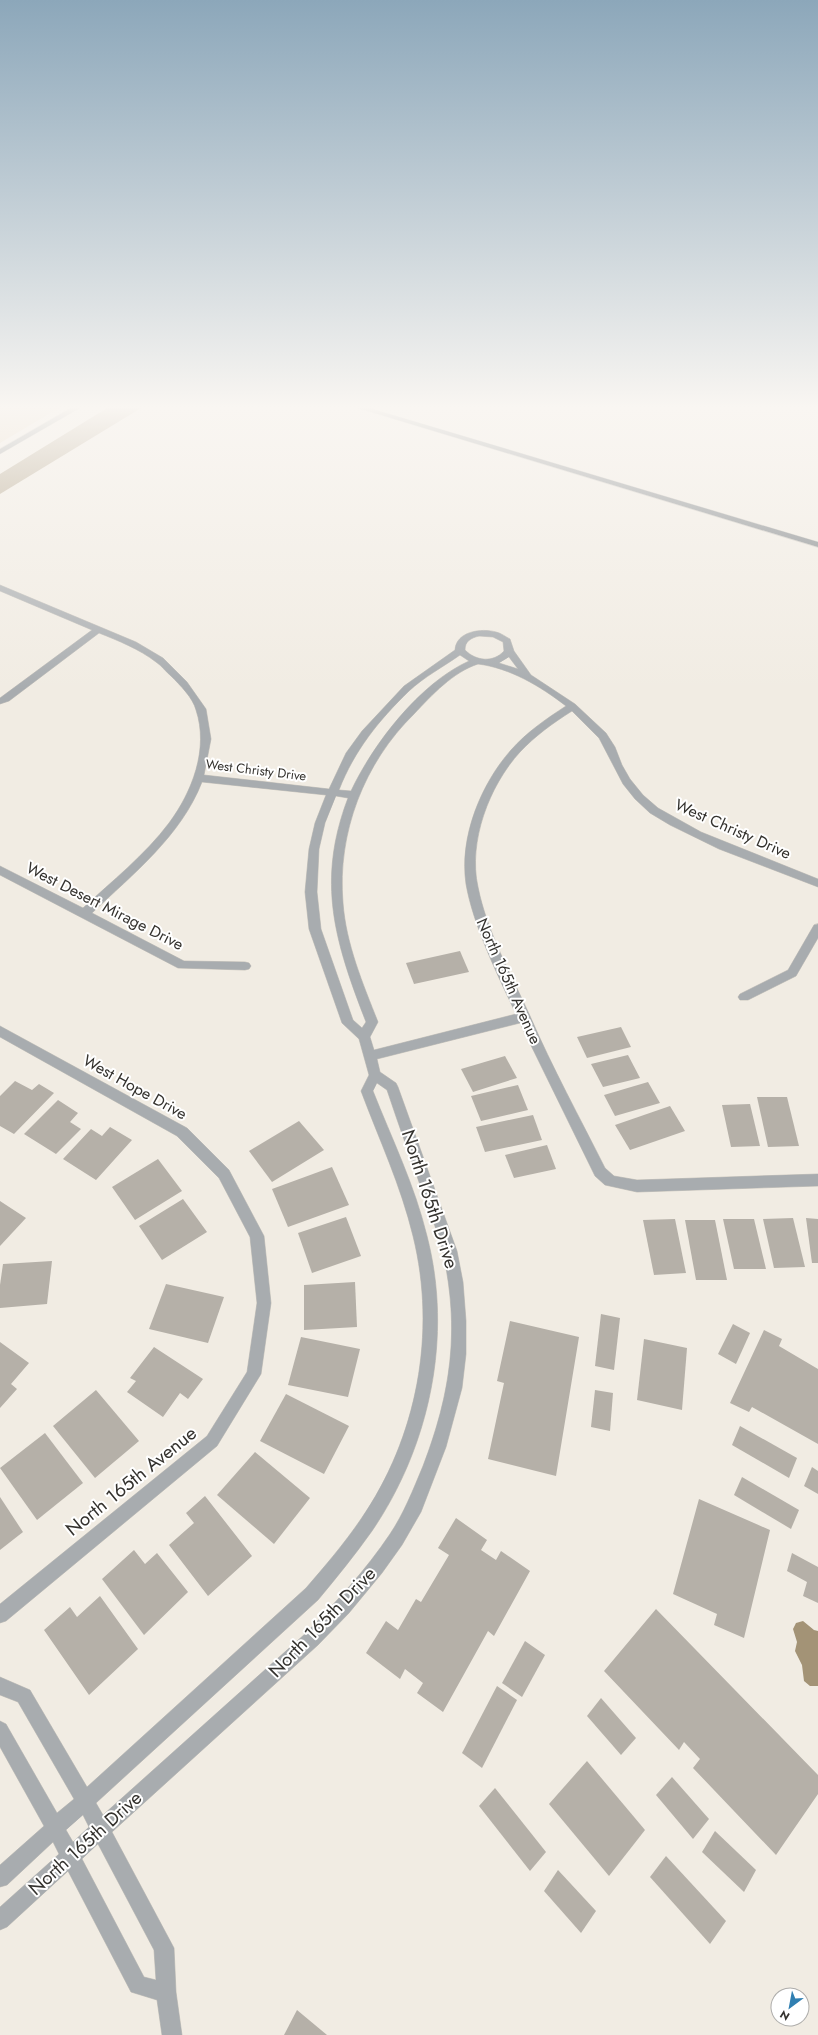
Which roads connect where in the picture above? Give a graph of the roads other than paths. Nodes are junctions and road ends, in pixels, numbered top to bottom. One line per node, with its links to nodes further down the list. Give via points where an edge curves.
1 (666, 500): 2 (main road)
2 (818, 546)
3 (0, 588): 4 (street, West Christy Drive)
4 (99, 629): 10 (street); 12 (street, West Christy Drive, via 133,644 160,660 184,684 201,709 206,740)
5 (460, 651): 6 (street, via 461,641 466,637 487,633 507,641); 7 (street); 13 (street, via 408,688 388,707 351,753)
6 (509, 651): 8 (street, via 501,659); 9 (street)
7 (477, 661): 8 (street); 14 (street, via 461,667 450,675 409,712 375,754)
8 (489, 662): 9 (street)
9 (527, 676): 11 (street, West Christy Drive)
10 (0, 701)
11 (572, 706): 16 (street, West Christy Drive, via 592,722 609,745 617,765 639,797 654,810 714,842); 21 (street, North 165th Avenue, via 545,723 503,764 489,790 476,829 471,857 477,908)
12 (198, 778): 13 (street, West Christy Drive); 17 (street, via 189,802 172,827)
13 (332, 793): 14 (street, West Christy Drive); 23 (street, via 320,823 314,849 311,892 315,929 348,1023)
14 (354, 795): 23 (street, via 340,835 337,902 342,937 372,1022)
15 (0, 870): 17 (street, West Desert Mirage Drive)
16 (818, 883)
17 (84, 914): 19 (street, West Desert Mirage Drive, via 182,965)
18 (818, 928): 20 (street, via 792,973)
19 (245, 966)
20 (744, 997)
21 (524, 1017): 24 (street); 26 (street, North 165th Avenue, via 600,1172 610,1181 637,1186)
22 (0, 1031): 27 (street, West Hope Drive, via 182,1132 224,1174)
23 (364, 1038): 24 (street)
24 (369, 1056): 25 (street)
25 (375, 1075): 31 (street, North 165th Drive, via 368,1091 419,1231 431,1304 428,1376 413,1432 379,1504 360,1536 337,1566 312,1594); 33 (street, North 165th Drive, via 392,1086 450,1251 456,1282 459,1328 455,1388 435,1456 415,1506 396,1539 343,1607 312,1639)
26 (818, 1180)
27 (257, 1236): 28 (street, North 165th Avenue, via 264,1303 254,1374 212,1441)
28 (0, 1615)
29 (0, 1686): 31 (street, via 24,1696)
30 (0, 1730): 32 (street)
31 (85, 1800): 32 (street, North 165th Drive); 33 (street)
32 (55, 1827): 34 (street); 35 (street, North 165th Drive)
33 (100, 1830): 34 (street, North 165th Drive); 37 (street, via 164,1948)
34 (70, 1856): 36 (street, North 165th Drive); 37 (street, via 138,1985)
35 (0, 1878)
36 (0, 1920)
37 (166, 1992): 38 (street)
38 (172, 2035)

